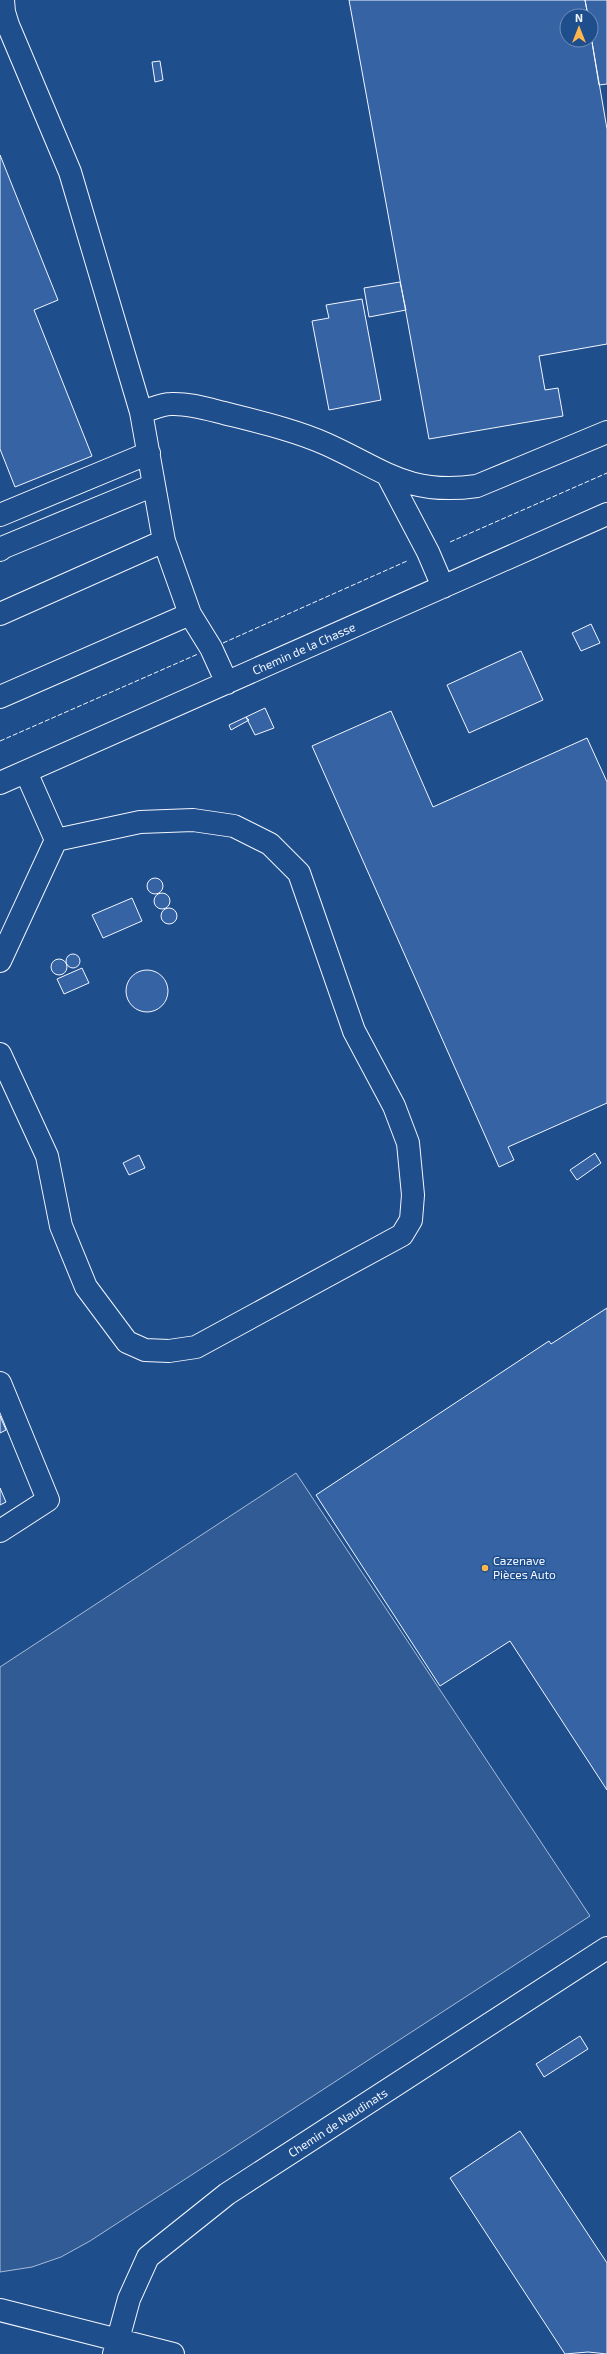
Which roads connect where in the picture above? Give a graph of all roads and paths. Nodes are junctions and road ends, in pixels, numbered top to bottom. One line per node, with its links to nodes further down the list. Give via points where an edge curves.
1 (3, 6): 2 (street, via 70,172)
2 (142, 412): 4 (street); 5 (street, via 170,404 207,409 253,420 326,444)
3 (607, 432): 5 (street, via 477,486 457,489 415,486)
4 (149, 453): 6 (street); 7 (street)
5 (388, 476): 11 (street, via 428,552)
6 (154, 485): 9 (street); 10 (street)
7 (1, 510)
8 (607, 514): 11 (street, Chemin de la Chasse)
9 (164, 541): 12 (street); 13 (street)
10 (0, 550)
11 (443, 587): 14 (street, Chemin de la Chasse)
12 (0, 614)
13 (190, 614): 14 (street, via 211,648); 15 (street)
14 (227, 683): 16 (street, Chemin de la Chasse)
15 (0, 697)
16 (26, 772): 17 (street, Chemin de la Chasse); 18 (street)
17 (0, 783)
18 (56, 840): 19 (street); 20 (street, via 140,822 193,820 234,826 270,844 299,873 354,1031 394,1106 408,1143 412,1171 412,1220 402,1235 196,1347 169,1351 145,1350 127,1342 86,1287 61,1226 47,1156)
19 (0, 961)
20 (0, 1054)
21 (0, 1383): 22 (street, via 48,1500)
22 (0, 1531)
23 (607, 1948): 25 (street, Chemin de Naudinats, via 227,2194 148,2257 129,2299)
24 (0, 2310): 25 (street)
25 (116, 2347): 26 (street)
26 (173, 2354)

